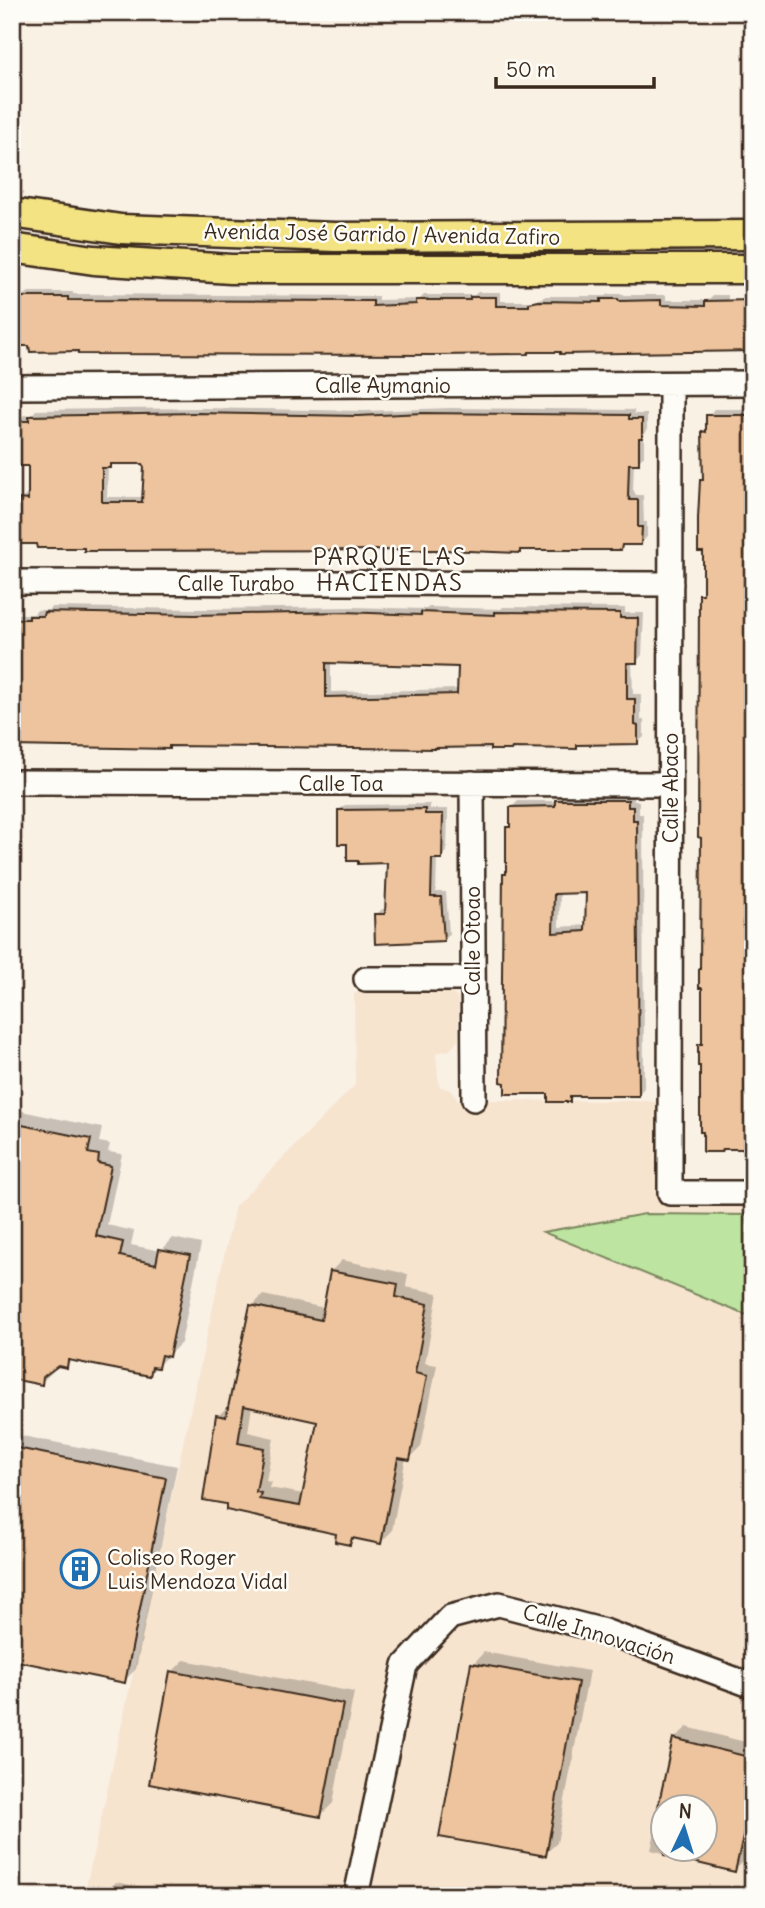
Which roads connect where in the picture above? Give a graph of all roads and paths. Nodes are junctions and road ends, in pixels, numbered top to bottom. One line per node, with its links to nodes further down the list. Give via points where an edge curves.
1 (12, 213): 2 (main road, Avenida José Garrido / Avenida Zafiro, via 121,229 335,237)
2 (753, 235)
3 (12, 248): 4 (main road, Avenida José Garrido / Avenida Zafiro, via 94,260 231,269)
4 (753, 269)
5 (753, 383): 6 (street, Calle Aymanio)
6 (671, 384): 7 (street, Calle Aymanio); 9 (street, Calle Abaco)
7 (12, 387)
8 (12, 582): 9 (street, Calle Turabo)
9 (671, 584): 12 (street, Calle Abaco)
10 (12, 782): 11 (street, Calle Toa)
11 (472, 783): 12 (street, Calle Toa); 14 (street, Calle Otoao)
12 (670, 784): 16 (street, Calle Abaco, via 670,1193)
13 (366, 979): 14 (street)
14 (472, 979): 15 (street, Calle Otoao)
15 (474, 1099)
16 (753, 1193)
17 (753, 1686): 18 (street, Calle Innovación, via 604,1631 499,1604 450,1617 405,1665)
18 (356, 1896)

